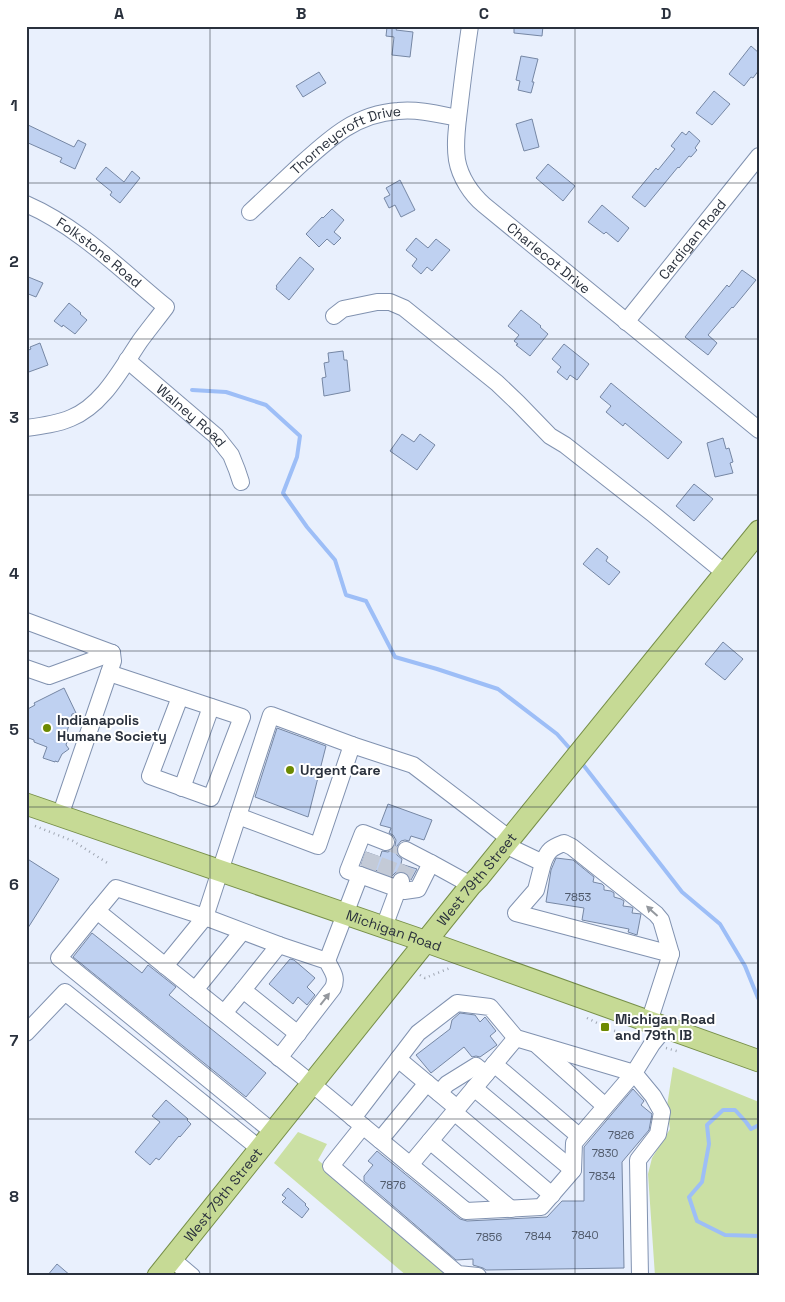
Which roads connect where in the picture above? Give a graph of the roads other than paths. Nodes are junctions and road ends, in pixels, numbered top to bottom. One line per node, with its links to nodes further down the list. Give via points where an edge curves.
1 (470, 26): 2 (street, Charlecot Drive)
2 (458, 118): 5 (street, Thorneycroft Drive, via 399,110 356,122 330,138); 7 (street, Charlecot Drive, via 457,160 474,195)
3 (759, 156): 7 (street, Cardigan Road)
4 (26, 204): 8 (street, Folkstone Road, via 75,232 166,308)
5 (250, 212)
6 (334, 316): 13 (street, via 343,309 376,302 390,302 404,308 497,383 550,436)
7 (626, 322): 10 (street, Charlecot Drive)
8 (127, 360): 9 (street, via 102,395 83,412 62,422); 11 (street, Walney Road, via 216,436 231,455)
9 (26, 428)
10 (759, 430)
11 (241, 482)
12 (759, 531): 13 (main road, West 79th Street)
13 (725, 573): 25 (main road, West 79th Street)
14 (26, 621): 15 (street)
15 (112, 653): 16 (street, via 50,676); 17 (street)
16 (26, 668)
17 (109, 673): 18 (street); 23 (street)
18 (180, 697): 19 (street); 21 (street, via 150,776)
19 (211, 707): 21 (street); 21 (street, via 242,717 212,798)
20 (352, 745): 24 (street, via 318,846); 24 (street, via 271,715); 25 (street, via 413,765)
21 (182, 788)
22 (26, 804): 23 (main road, Michigan Road)
23 (60, 816): 29 (main road, Michigan Road)
24 (238, 816): 29 (street)
25 (508, 842): 27 (street); 30 (main road, West 79th Street)
26 (431, 863): 28 (street); 28 (street, via 418,889 404,891); 30 (street)
27 (543, 863): 38 (street, one-way to 27, via 661,920 656,914 572,847 556,846 548,852); 38 (street, via 536,890 516,913)
28 (405, 868): 32 (street, via 383,879 372,859); 34 (street)
29 (221, 871): 32 (main road, Michigan Road); 33 (street)
30 (472, 885): 36 (main road, West 79th Street)
31 (97, 911): 33 (street, via 116,888); 40 (street); 60 (street, via 59,958)
32 (346, 914): 34 (main road, Michigan Road); 39 (street)
33 (204, 917): 35 (street); 40 (street)
34 (384, 927): 36 (main road, Michigan Road)
35 (242, 932): 37 (street); 41 (street)
36 (426, 942): 44 (main road, Michigan Road); 54 (main road, West 79th Street)
37 (279, 945): 39 (street); 42 (street)
38 (671, 954): 44 (street)
39 (327, 961): 46 (street, one-way to 39, via 336,982)
40 (165, 966): 41 (street)
41 (195, 990): 43 (street)
42 (243, 990): 43 (street); 46 (street)
43 (224, 1013): 49 (street)
44 (657, 1025): 51 (main road, Michigan Road); 53 (street, via 652,1044)
45 (26, 1033): 64 (street, via 64,992)
46 (298, 1034): 49 (street)
47 (516, 1038): 48 (street); 50 (street, via 490,1008 457,1003 418,1033); 52 (street)
48 (534, 1043): 53 (street); 57 (street)
49 (279, 1058): 54 (street)
50 (398, 1059): 55 (street); 59 (street)
51 (759, 1061)
52 (490, 1069): 55 (street, via 476,1066 447,1084); 56 (street); 61 (street)
53 (634, 1073): 57 (street); 73 (street, via 662,1112 658,1134 638,1160)
54 (312, 1084): 59 (street); 60 (main road, West 79th Street)
55 (433, 1088): 58 (street); 62 (street)
56 (474, 1088): 58 (street); 66 (street)
57 (605, 1106): 61 (street)
58 (456, 1110): 63 (street); 67 (street)
59 (358, 1122): 62 (street); 72 (street, via 331,1166 458,1274)
60 (274, 1132): 64 (main road, West 79th Street)
61 (579, 1136): 66 (street, via 574,1143)
62 (380, 1140): 65 (street)
63 (430, 1141): 65 (street); 68 (street)
64 (260, 1149): 69 (main road, West 79th Street)
65 (410, 1164): 68 (street, via 466,1211)
66 (573, 1170): 67 (street)
67 (552, 1195): 68 (street, via 542,1207)
68 (511, 1209)
69 (172, 1259): 70 (main road, West 79th Street); 71 (street)
70 (158, 1276)
71 (192, 1276)
72 (478, 1276)
73 (640, 1276)

